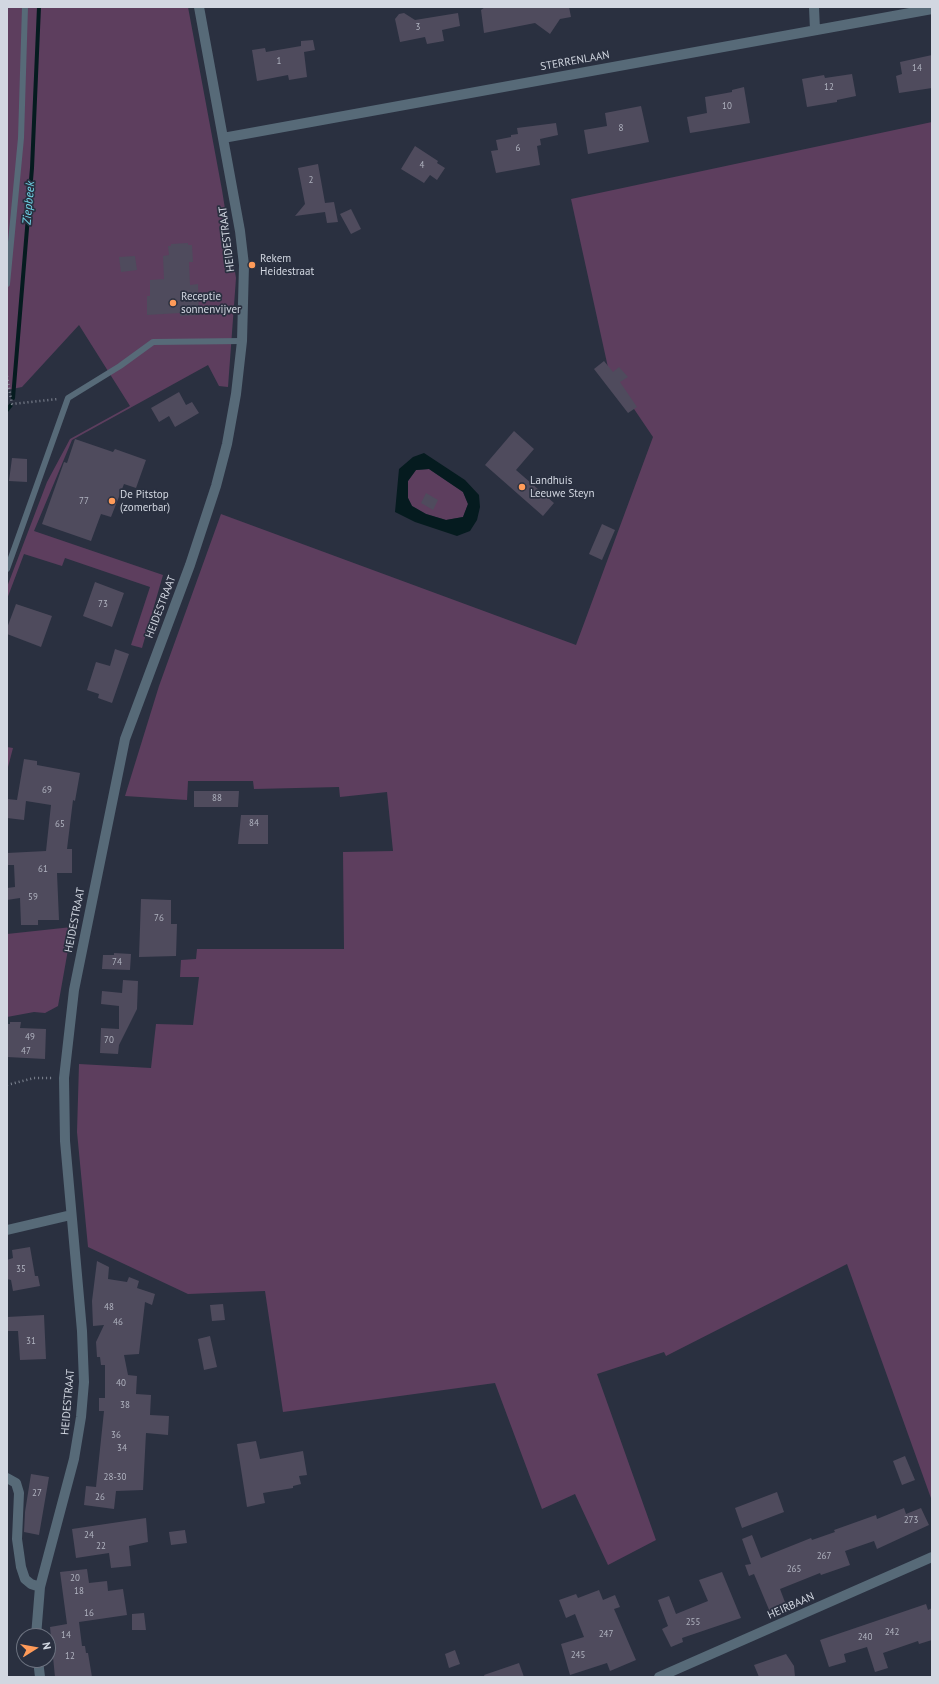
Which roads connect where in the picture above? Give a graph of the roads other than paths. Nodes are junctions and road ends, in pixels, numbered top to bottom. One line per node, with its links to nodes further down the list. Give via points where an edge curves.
1 (25, 7): 7 (lane, via 21,138)
2 (199, 7): 6 (street, HEIDESTRAAT)
3 (814, 7): 5 (street)
4 (932, 9): 5 (street, STERRENLAAN)
5 (814, 30): 6 (street, STERRENLAAN)
6 (223, 138): 8 (street, HEIDESTRAAT, via 244,265)
7 (7, 284)
8 (242, 341): 9 (lane, via 153,342 68,398); 10 (street, HEIDESTRAAT, via 236,394 216,486 190,565 125,739 74,990 64,1078 65,1141)
9 (7, 569)
10 (71, 1215): 11 (street); 14 (street, HEIDESTRAAT, via 82,1331 82,1417 74,1459)
11 (7, 1230)
12 (7, 1478): 14 (street, via 16,1483 20,1493 17,1539 25,1579)
13 (932, 1557): 16 (street, HEIRBAAN)
14 (40, 1587): 15 (street, HEIDESTRAAT)
15 (37, 1628)
16 (659, 1677)

